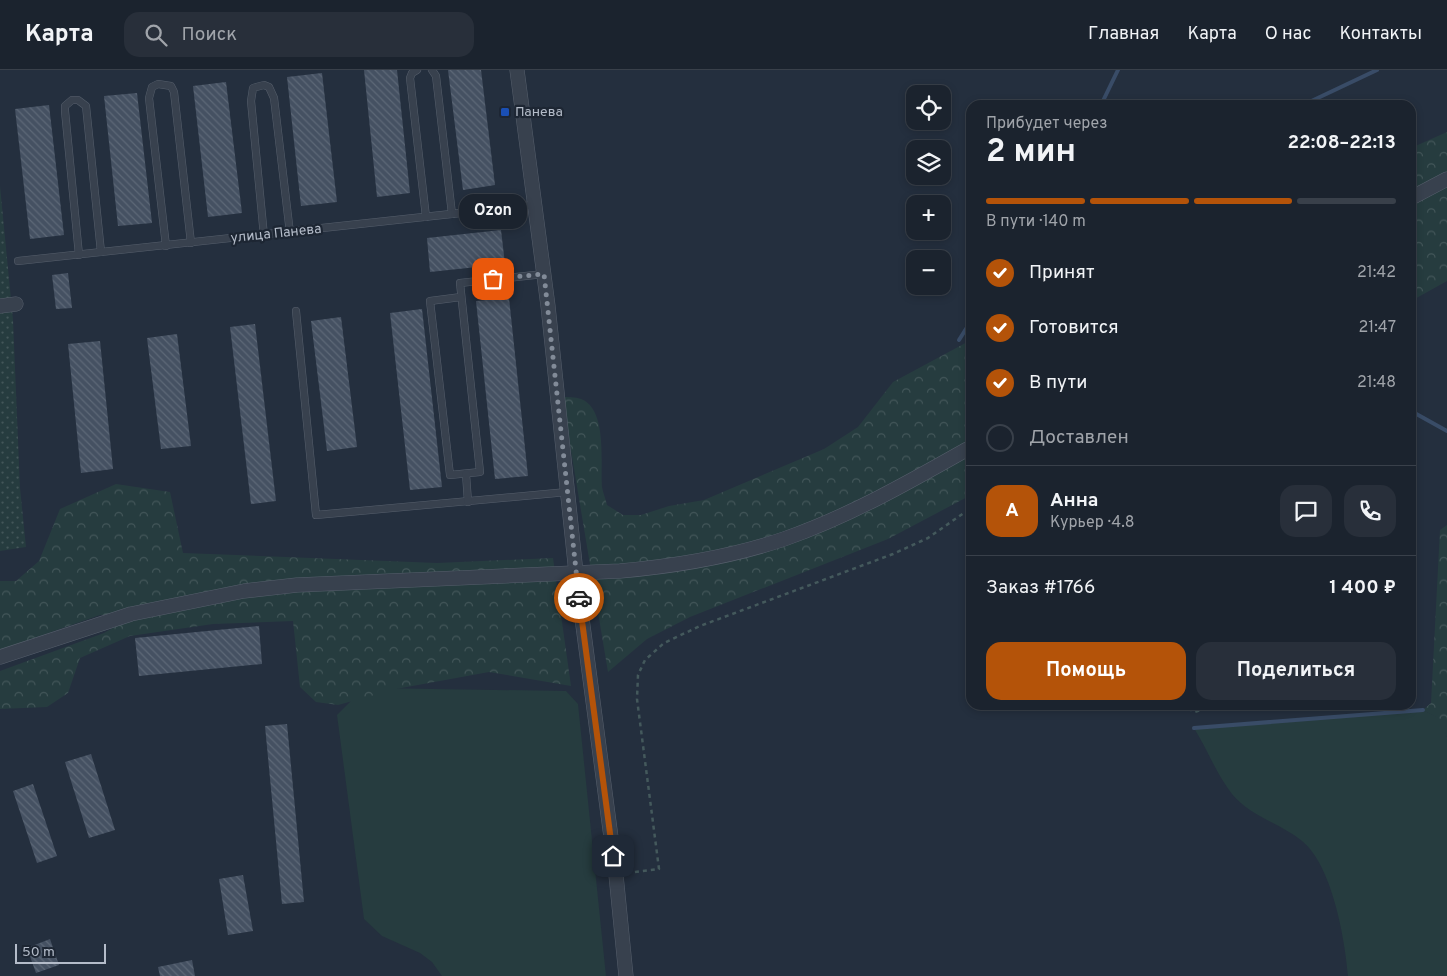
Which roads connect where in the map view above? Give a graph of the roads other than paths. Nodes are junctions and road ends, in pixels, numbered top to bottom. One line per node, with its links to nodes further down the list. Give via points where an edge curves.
1 (417, 70): 8 (lane, via 410,78)
2 (432, 70): 7 (lane, via 436,76)
3 (517, 70): 6 (street)
4 (1447, 178): 5 (street)
5 (1416, 195)
6 (534, 205): 7 (lane, улица Панева); 16 (street)
7 (452, 214): 8 (lane, улица Панева)
8 (426, 217): 9 (lane, улица Панева)
9 (290, 233): 10 (lane, улица Панева); 10 (lane, via 274,98 269,87 257,86 253,88 251,101)
10 (264, 236): 11 (lane, улица Панева)
11 (191, 243): 12 (lane, улица Панева); 12 (lane, via 174,92 171,86 158,84 152,87 149,98)
12 (166, 246): 13 (lane, улица Панева)
13 (101, 252): 14 (lane, улица Панева); 14 (lane, via 86,106 72,100 64,111)
14 (79, 255): 15 (lane, улица Панева)
15 (18, 261)
16 (544, 274): 17 (lane, via 460,283); 23 (street)
17 (461, 297): 22 (lane, via 480,472); 22 (lane, via 430,301 450,476)
18 (16, 304): 19 (street)
19 (0, 306)
20 (296, 311): 24 (lane, via 316,515)
21 (966, 450): 25 (street, via 870,502 784,538 710,559 664,567)
22 (466, 474): 24 (lane)
23 (567, 492): 24 (lane); 25 (street)
24 (468, 502)
25 (576, 573): 26 (street, via 297,585 244,591 131,614); 27 (street, via 616,875)
26 (0, 657)
27 (626, 976)

